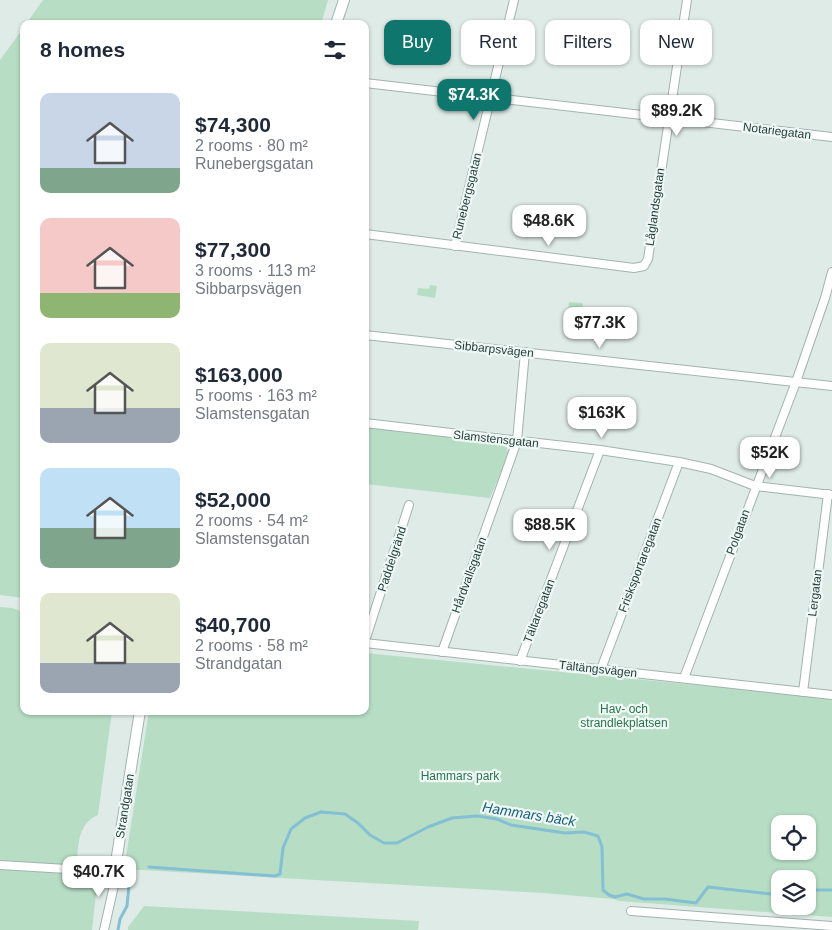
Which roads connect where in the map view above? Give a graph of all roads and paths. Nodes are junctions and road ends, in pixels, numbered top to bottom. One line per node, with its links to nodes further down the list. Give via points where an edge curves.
1 (344, 0): 4 (street)
2 (514, 0): 6 (street, Runebergsgatan)
3 (687, 0): 7 (street, Låglandsgatan)
4 (337, 20)
5 (369, 83): 6 (street, Notariegatan)
6 (492, 98): 7 (street, Notariegatan); 10 (street, Runebergsgatan)
7 (668, 118): 8 (street, Notariegatan); 10 (street, Låglandsgatan, via 648,259 644,266 634,268)
8 (832, 137)
9 (369, 235): 10 (street)
10 (455, 246)
11 (832, 272): 14 (street, Polgatan)
12 (369, 335): 13 (street, Sibbarpsvägen)
13 (525, 352): 14 (street, Sibbarpsvägen); 17 (street, Hårdvallsgatan)
14 (796, 382): 15 (street, Sibbarpsvägen); 20 (street, Polgatan)
15 (832, 386)
16 (369, 424): 17 (street, Slamstensgatan)
17 (517, 441): 18 (street, Slamstensgatan); 25 (street, Hårdvallsgatan)
18 (600, 450): 19 (street, Slamstensgatan); 26 (street, Tältaregatan)
19 (679, 462): 20 (street, Slamstensgatan, via 711,469); 27 (street, Frisksportaregatan)
20 (755, 486): 21 (street, Slamstensgatan); 28 (street, Polgatan)
21 (830, 495): 29 (street, Lergatan)
22 (409, 505): 23 (street, Paddelgränd)
23 (369, 630)
24 (369, 643): 25 (street, Tältängsvägen)
25 (442, 652): 26 (street, Tältängsvägen)
26 (520, 661): 27 (street, Tältängsvägen)
27 (601, 669): 28 (street, Tältängsvägen)
28 (684, 678): 29 (street, Tältängsvägen)
29 (803, 692): 30 (street, Tältängsvägen)
30 (832, 695)
31 (139, 715): 33 (street, Strandgatan)
32 (0, 865): 33 (street)
33 (117, 872): 36 (street, Strandgatan)
34 (631, 911): 35 (street)
35 (832, 926)
36 (104, 930)

